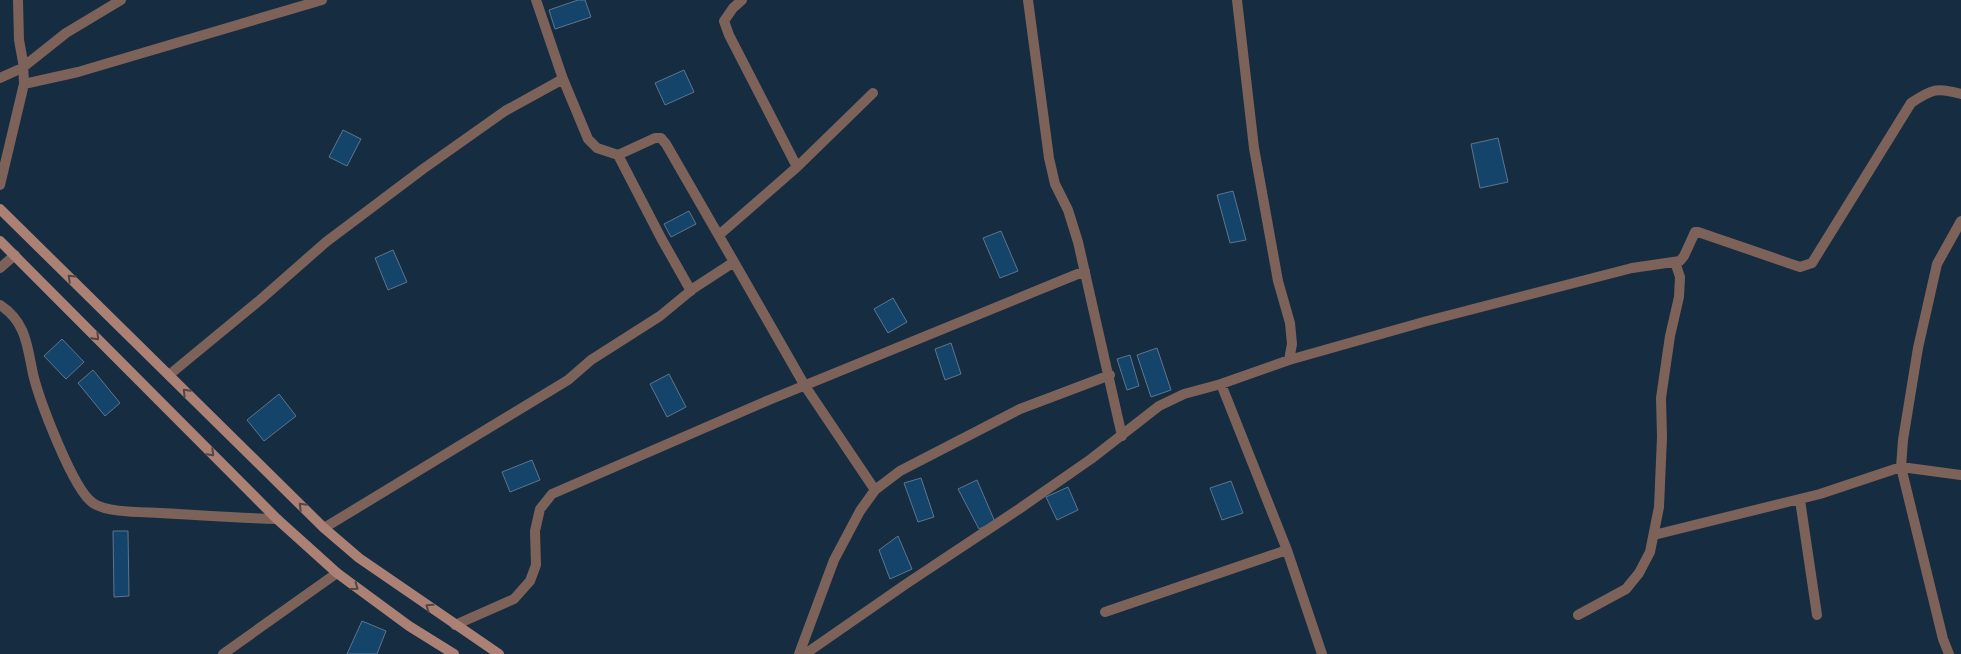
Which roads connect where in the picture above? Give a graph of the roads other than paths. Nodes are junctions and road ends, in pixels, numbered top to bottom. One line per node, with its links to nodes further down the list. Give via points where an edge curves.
1 (18, 0): 9 (street)
2 (121, 0): 9 (street, via 66,34)
3 (322, 0): 8 (street)
4 (536, 0): 11 (street)
5 (742, 0): 16 (street, via 724,21 728,35)
6 (1028, 0): 26 (street, via 1049,158)
7 (1237, 0): 29 (street, via 1254,148 1278,281 1290,324 1292,344)
8 (290, 4): 12 (street, via 78,72)
9 (22, 68): 10 (street); 12 (street)
10 (0, 78)
11 (563, 79): 15 (street, via 588,139 597,148); 30 (street, via 505,111 423,169 326,242)
12 (24, 84): 17 (street)
13 (873, 93): 16 (street)
14 (1961, 94): 24 (street, via 1944,89 1928,92 1911,103 1812,263 1800,267 1698,232 1693,234 1684,256)
15 (618, 155): 20 (street, via 661,138); 27 (street)
16 (796, 167): 20 (street)
17 (0, 186)
18 (0, 209): 30 (street, one-way to 18)
19 (1961, 221): 35 (street, via 1937,264 1918,348)
20 (719, 235): 23 (street)
21 (0, 241): 22 (street)
22 (15, 255): 25 (street); 39 (street, one-way to 39)
23 (734, 262): 27 (street); 33 (street)
24 (1675, 262): 29 (street, via 1632,268 1572,283); 41 (street, via 1680,277 1680,296 1670,336 1661,398 1659,507)
25 (0, 268)
26 (1086, 270): 31 (street); 33 (street)
27 (691, 291): 40 (street, via 660,316 591,360 568,380)
28 (0, 305): 39 (street, via 11,312 22,328 35,380 64,459 85,497 94,504 102,508 138,512)
29 (1289, 360): 32 (street)
30 (169, 375): 40 (street, one-way to 30)
31 (1110, 375): 34 (street); 37 (street, via 1020,409 900,470)
32 (1221, 384): 34 (street, via 1184,394 1159,406); 42 (street)
33 (805, 386): 37 (street); 47 (street, via 552,494 540,509 535,531 536,564 530,580 514,598)
34 (1122, 436): 52 (street)
35 (1901, 467): 36 (street); 38 (street); 54 (street)
36 (1961, 475)
37 (875, 490): 51 (street, via 834,560)
38 (1800, 500): 41 (street); 46 (street)
39 (277, 519): 43 (street)
40 (324, 528): 47 (street, one-way to 40, via 359,558)
41 (1654, 535): 45 (street, via 1650,552 1626,589)
42 (1287, 550): 44 (street); 53 (street)
43 (337, 573): 48 (street); 49 (street, one-way to 49, via 409,626)
44 (1105, 612)
45 (1578, 615)
46 (1817, 615)
47 (455, 625): 50 (street)
48 (223, 654)
49 (454, 654)
50 (499, 654)
51 (799, 654)
52 (805, 654)
53 (1322, 654)
54 (1949, 654)

